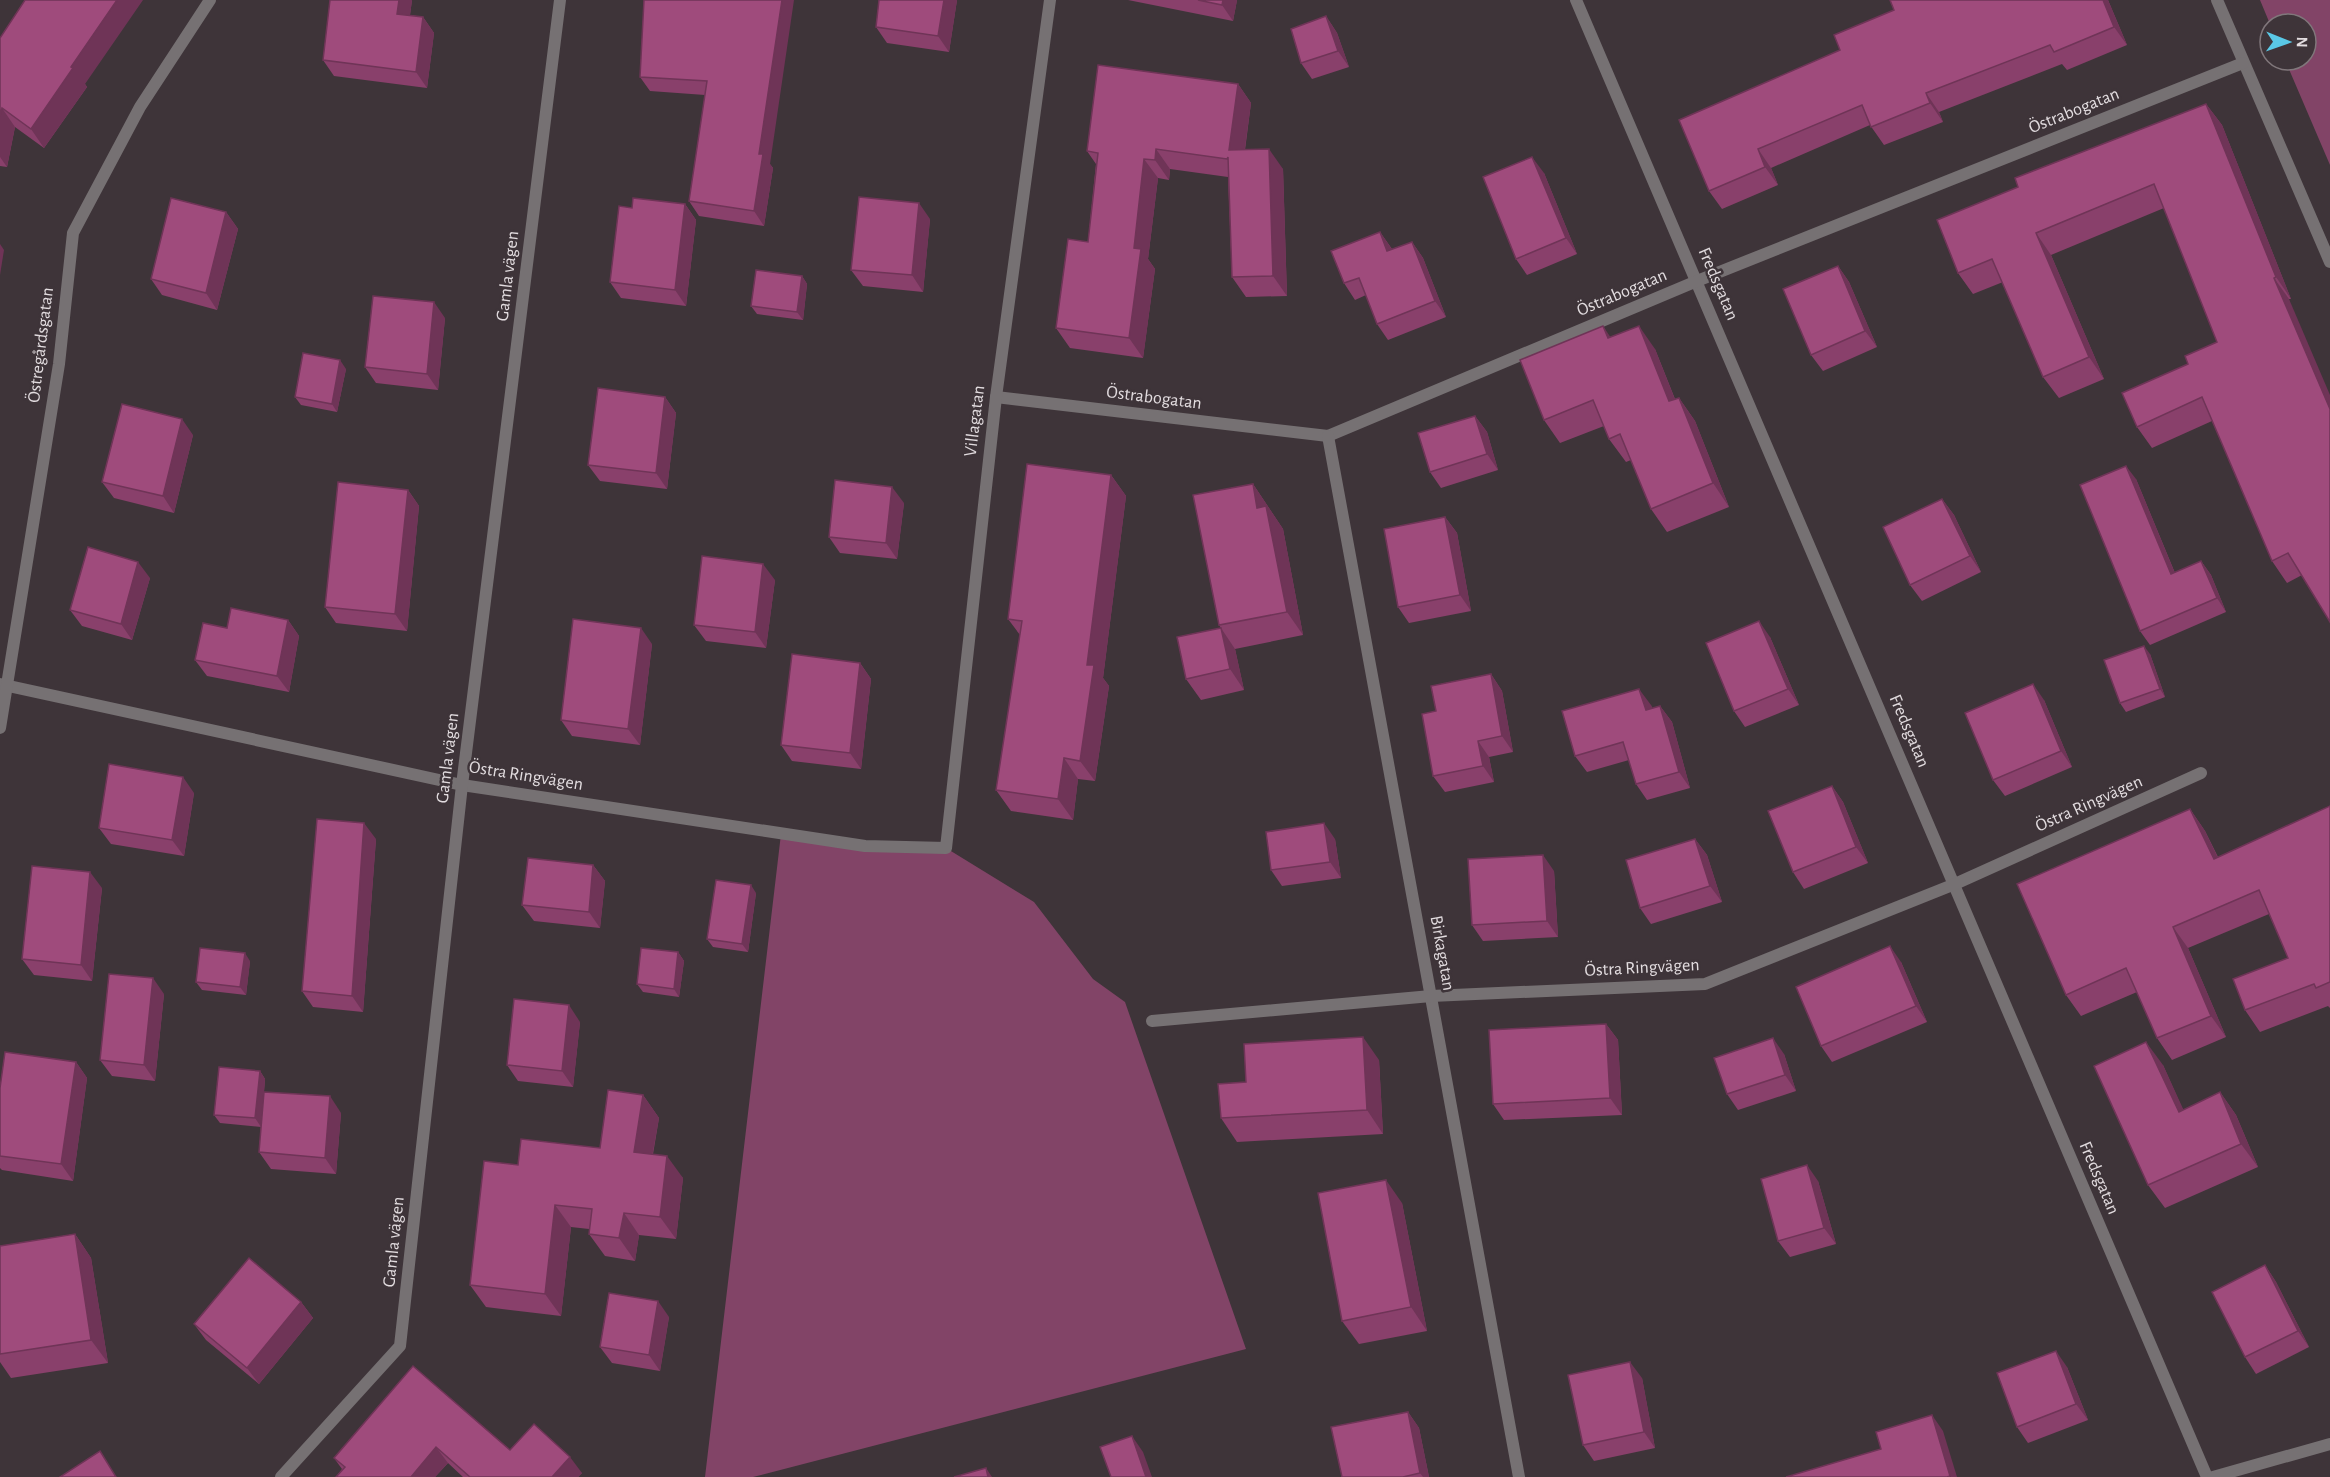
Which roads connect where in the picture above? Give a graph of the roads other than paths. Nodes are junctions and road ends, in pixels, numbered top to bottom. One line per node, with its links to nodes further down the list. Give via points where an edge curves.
1 (210, 0): 11 (street, Östregårdsgatan, via 140,107 73,233 59,363)
2 (560, 0): 14 (street, Gamla vägen)
3 (1050, 0): 9 (street, Villagatan)
4 (1576, 0): 8 (street, Fredsgatan)
5 (2217, 0): 6 (street)
6 (2244, 63): 7 (street); 8 (street, Östrabogatan)
7 (2330, 262)
8 (1697, 281): 10 (street, Östrabogatan); 16 (street, Fredsgatan)
9 (996, 397): 10 (street, Östrabogatan); 15 (street, Villagatan)
10 (1328, 436): 17 (street, Birkagatan)
11 (3, 685): 12 (street, Östregårdsgatan); 14 (street, Östra Ringvägen)
12 (0, 728)
13 (2201, 773): 16 (street, Östra Ringvägen)
14 (462, 785): 15 (street, Östra Ringvägen, via 866,846); 20 (street, Gamla vägen, via 400,1346)
15 (946, 848)
16 (1955, 884): 17 (street, Östra Ringvägen, via 1705,984); 22 (street, Fredsgatan)
17 (1431, 996): 18 (street, Östra Ringvägen); 21 (street, Birkagatan)
18 (1152, 1021)
19 (2330, 1444): 23 (street)
20 (281, 1477)
21 (1519, 1477)
22 (2207, 1477)
23 (2213, 1477)

